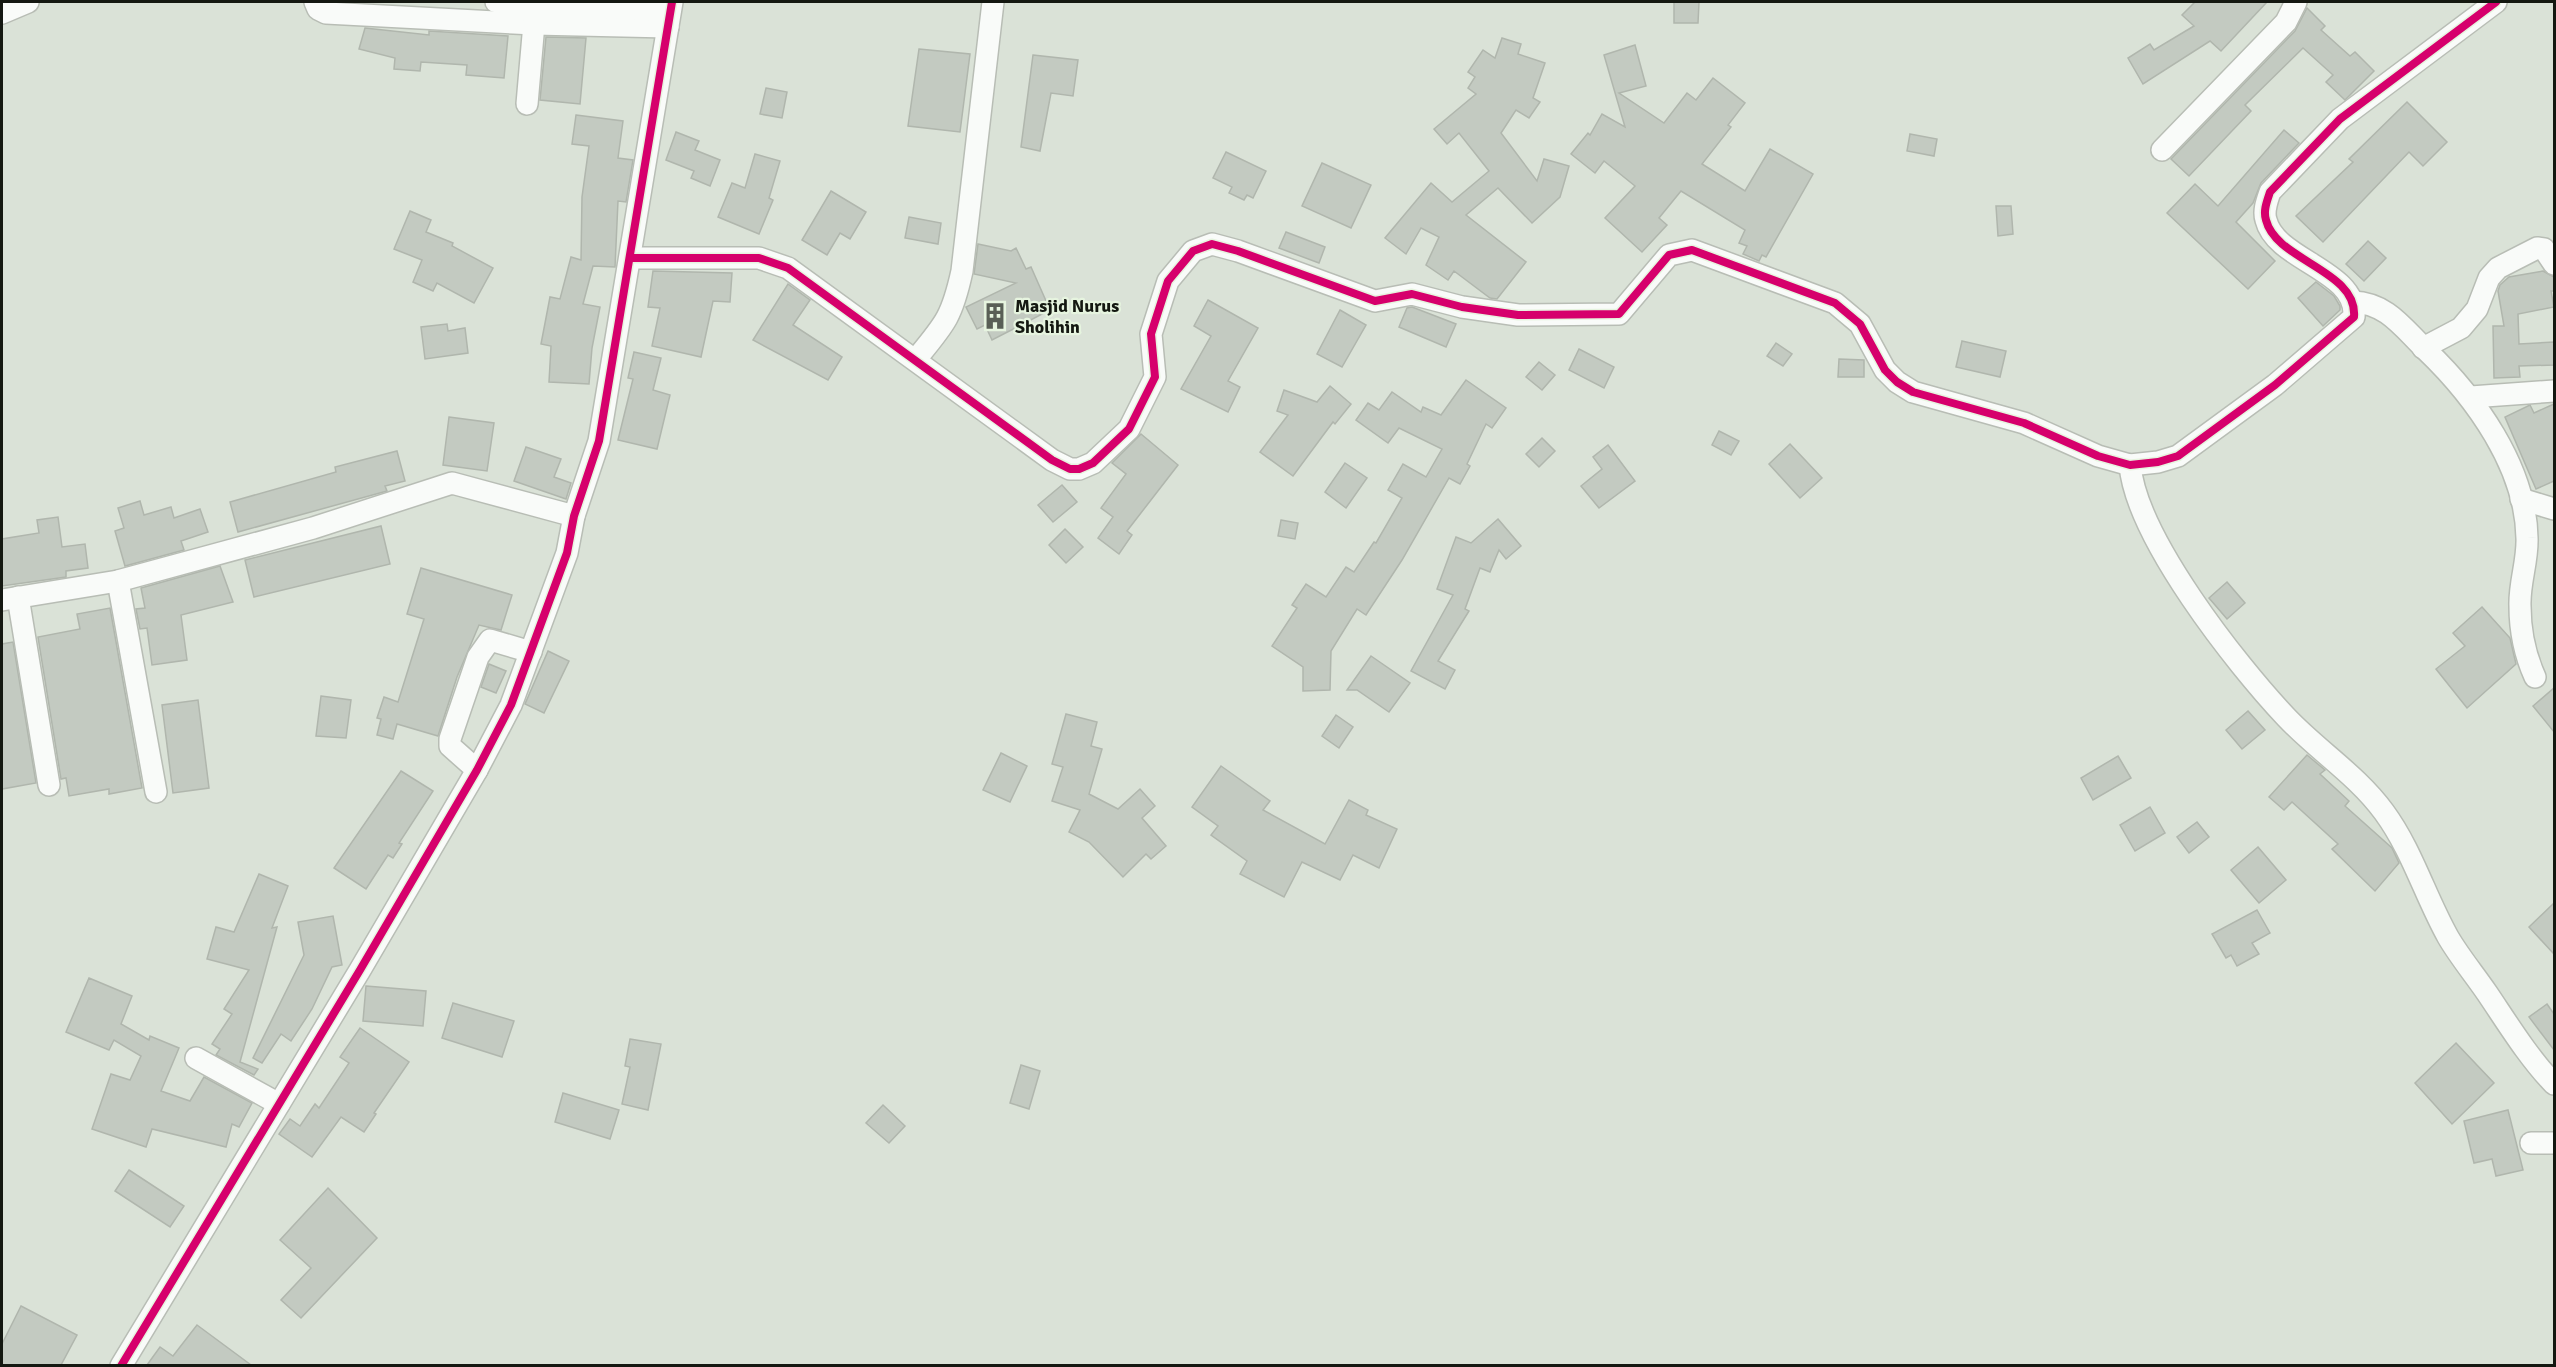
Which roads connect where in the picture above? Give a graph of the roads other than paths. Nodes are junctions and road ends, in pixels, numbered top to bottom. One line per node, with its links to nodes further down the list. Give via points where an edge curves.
1 (28, 2): 8 (street)
2 (315, 2): 7 (street, via 326,13)
3 (496, 2): 7 (street)
4 (993, 2): 16 (street, via 955,306)
5 (2296, 2): 11 (street, via 2286,21)
6 (2496, 2): 14 (street, via 2340,119 2270,192 2266,221 2277,239 2344,288)
7 (535, 10): 9 (street); 10 (street)
8 (4, 12)
9 (670, 13): 12 (street)
10 (527, 104)
11 (2162, 150)
12 (631, 258): 16 (street, via 773,261); 22 (street, via 599,441)
13 (2554, 264): 15 (street, via 2544,249 2537,248 2498,268 2489,278 2477,309 2462,328)
14 (2353, 302): 15 (street, via 2376,305 2396,318); 19 (street, via 2354,317 2347,324 2178,456)
15 (2423, 348): 18 (street)
16 (916, 359): 19 (street, via 1052,460 1079,469 1093,463 1129,429 1155,377 1151,334 1168,281 1193,251 1212,244 1375,301 1414,294 1462,307 1518,315 1612,315 1626,309 1670,255 1692,250 1835,303 1860,324 1886,370 1913,392 2024,423 2098,456)
17 (2554, 391): 18 (street)
18 (2471, 398): 20 (street, via 2500,444)
19 (2130, 465): 31 (street, via 2143,510 2200,611 2287,717 2369,793 2384,812 2448,937)
20 (2521, 499): 21 (street); 26 (street, via 2527,538 2520,606 2528,660)
21 (2554, 509)
22 (574, 516): 23 (street, via 452,483 313,528); 25 (street, via 567,553)
23 (118, 581): 24 (street); 29 (street)
24 (10, 598): 28 (street)
25 (531, 652): 27 (street, via 511,705); 27 (street, via 489,640 478,657 450,739 450,746)
26 (2535, 677)
27 (477, 771): 32 (street)
28 (49, 785)
29 (156, 792)
30 (196, 1058): 32 (street)
31 (2554, 1084)
32 (279, 1104): 35 (street)
33 (2531, 1143): 34 (street)
34 (2554, 1143)
35 (121, 1365)

